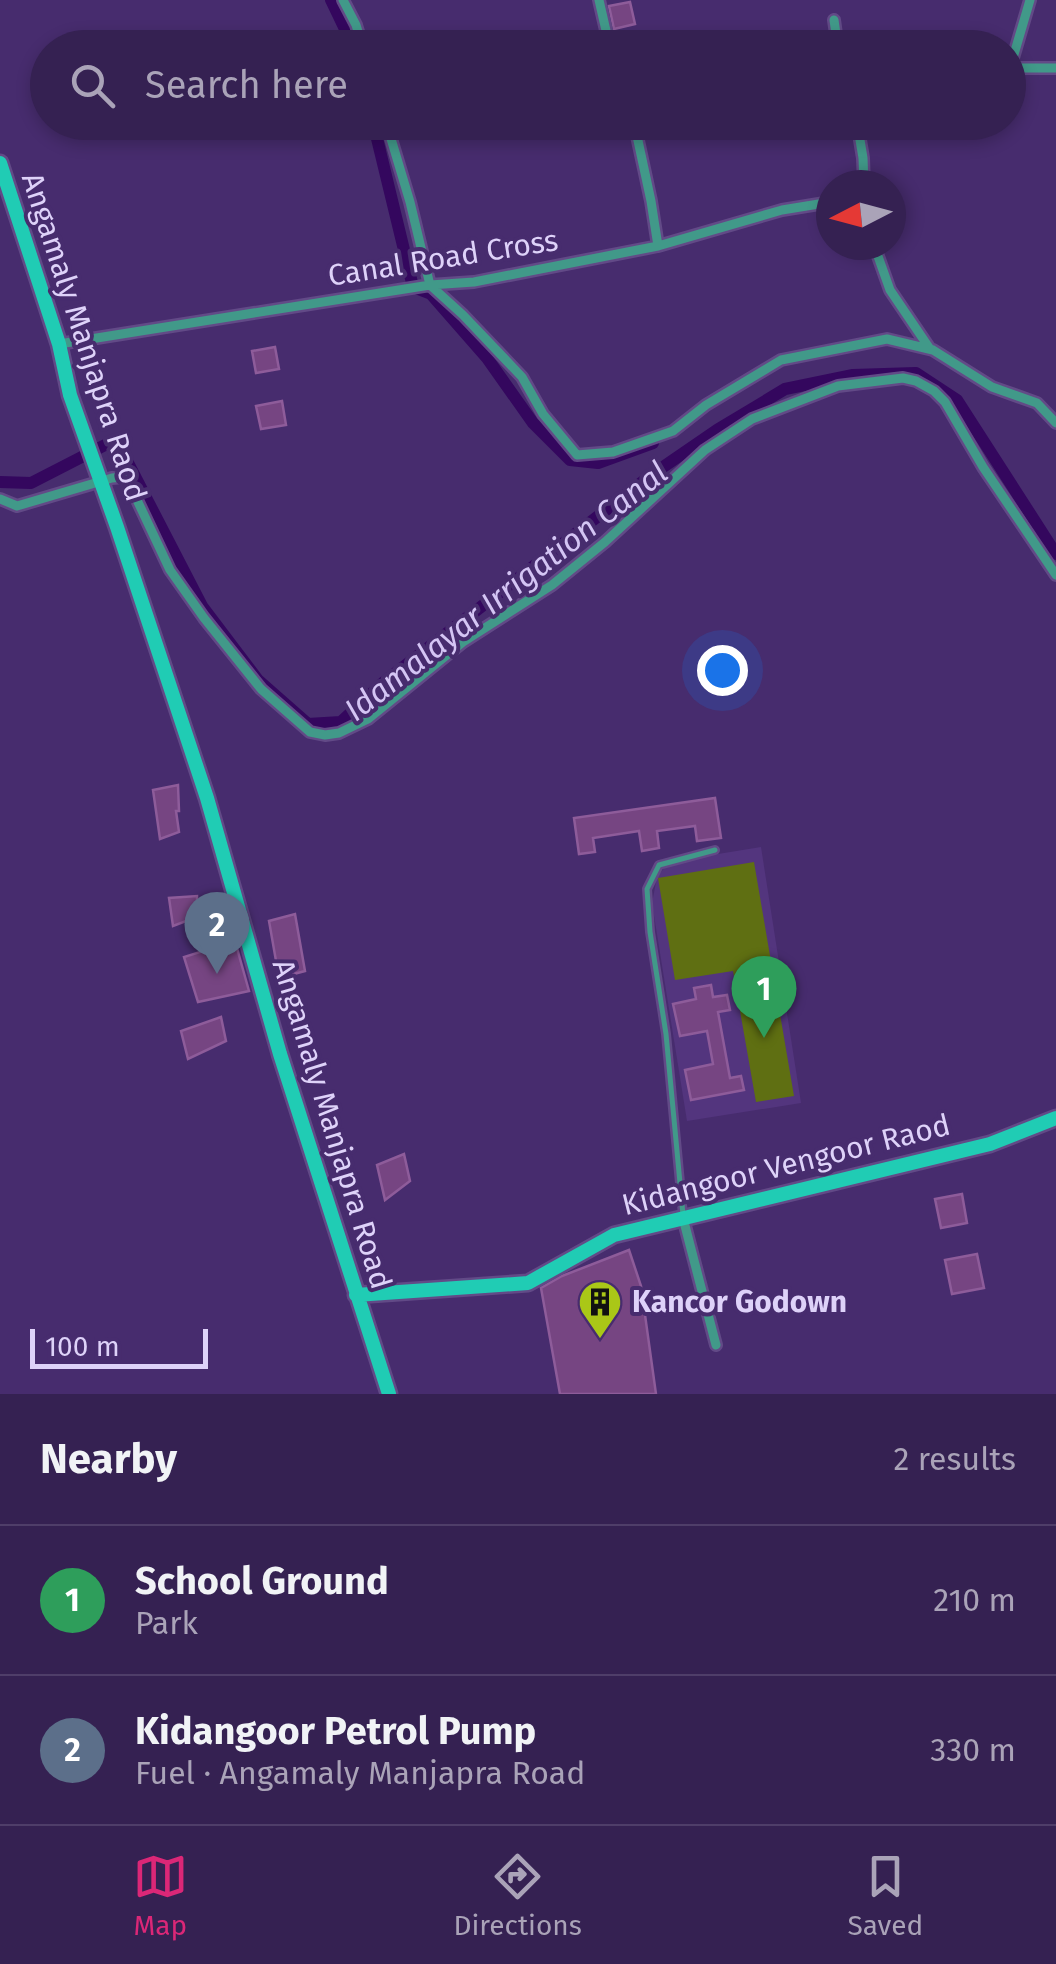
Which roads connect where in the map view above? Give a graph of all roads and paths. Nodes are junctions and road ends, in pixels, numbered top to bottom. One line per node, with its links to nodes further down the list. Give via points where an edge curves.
1 (343, 0): 5 (street)
2 (599, 0): 6 (street)
3 (1030, 0): 8 (street)
4 (834, 20): 7 (street)
5 (358, 30)
6 (606, 30)
7 (835, 30)
8 (1021, 30)
9 (1026, 68): 10 (street)
10 (1056, 68)
11 (391, 140): 19 (street)
12 (638, 140): 17 (street)
13 (860, 140): 15 (street)
14 (0, 163): 20 (main road, Angamaly Manjapra Raod)
15 (863, 170)
16 (816, 204): 17 (street, Canal Road Cross)
17 (658, 246): 19 (street, Canal Road Cross)
18 (879, 260): 21 (street, via 890,290)
19 (430, 285): 20 (street, Canal Road Cross); 21 (street, via 522,377 577,454 614,452 672,431 782,360 887,339)
20 (59, 344): 23 (main road, Angamaly Manjapra Raod)
21 (930, 350): 22 (street, via 992,387 1038,404)
22 (1056, 424)
23 (99, 478): 24 (street, via 17,506); 25 (main road, Angamaly Manjapra Raod); 26 (street, via 130,482 170,570 204,618 261,690 310,732 325,735 368,719 463,642 552,585 704,450 752,418 838,386 903,378 934,391)
24 (0, 499)
25 (117, 527): 30 (main road, Angamaly Manjapra Road, via 207,798)
26 (1056, 575)
27 (715, 850): 29 (lane, via 659,865 647,889)
28 (1056, 1118): 29 (main road, Kidangoor Vengoor Raod, via 990,1144)
29 (683, 1218): 30 (main road, Kidangoor Vengoor Raod, via 614,1235 528,1283); 31 (street)
30 (356, 1295): 32 (main road, Angamaly Manjapra Road)
31 (716, 1345)
32 (389, 1394)

